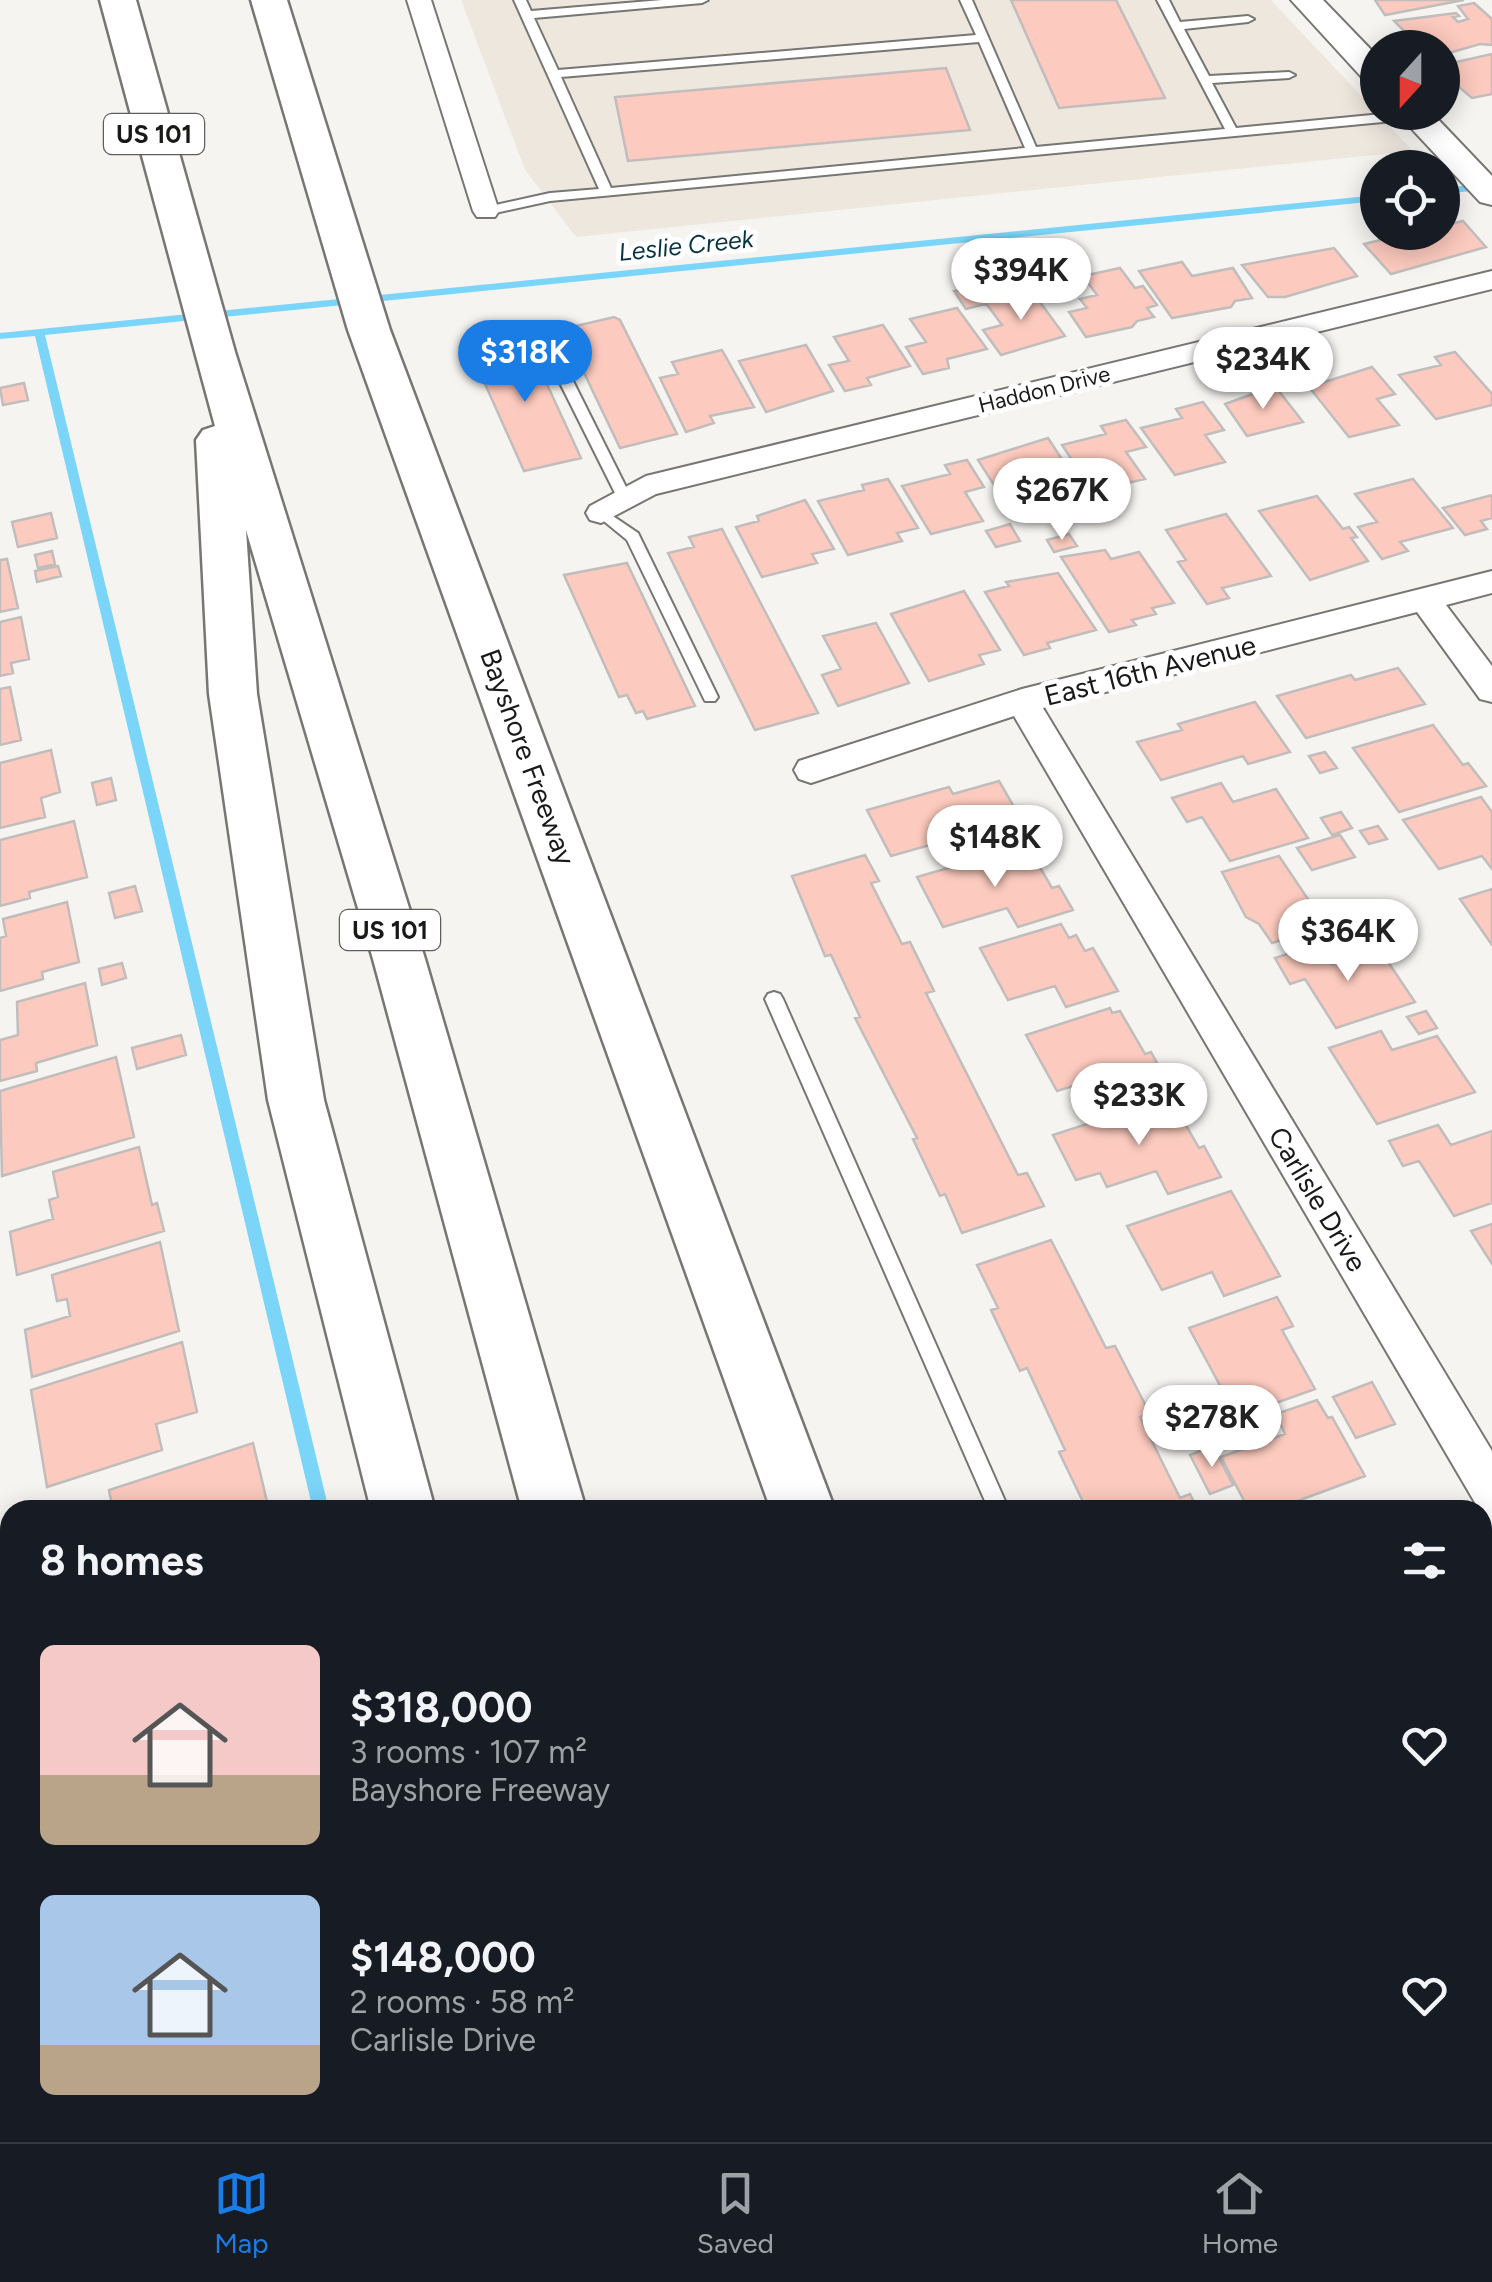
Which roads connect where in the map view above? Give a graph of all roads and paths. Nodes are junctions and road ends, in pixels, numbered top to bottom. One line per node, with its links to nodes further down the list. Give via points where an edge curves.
1 (118, 0): 26 (highway, US 101)
2 (269, 0): 38 (highway, Bayshore Freeway, via 369,330)
3 (419, 0): 23 (street)
4 (520, 0): 9 (lane)
5 (702, 0): 9 (lane)
6 (966, 0): 12 (lane)
7 (1163, 0): 11 (lane)
8 (1306, 0): 13 (street)
9 (526, 15): 14 (lane)
10 (1248, 19): 11 (lane)
11 (1176, 26): 16 (lane)
12 (982, 38): 14 (lane); 20 (lane)
13 (1360, 57)
14 (552, 74): 21 (lane)
15 (1289, 75): 16 (lane)
16 (1204, 80): 19 (lane)
17 (1360, 119): 19 (lane)
18 (1428, 130): 22 (street)
19 (1232, 132): 20 (lane)
20 (1032, 151): 21 (lane)
21 (607, 192): 23 (lane)
22 (1492, 196)
23 (486, 211)
24 (1492, 280): 27 (street, Haddon Drive, via 646,486)
25 (545, 339): 27 (lane)
26 (214, 352): 36 (highway, via 233,694 285,1036 313,1172); 37 (highway, US 101, via 399,959)
27 (613, 506): 31 (lane)
28 (1492, 582): 29 (street, East 16th Avenue)
29 (1427, 602): 30 (street); 32 (street, East 16th Avenue)
30 (1492, 690)
31 (710, 697)
32 (1022, 701): 33 (street, East 16th Avenue); 35 (street, Carlisle Drive)
33 (812, 770)
34 (774, 999): 39 (lane)
35 (1492, 1491)
36 (400, 1500)
37 (551, 1500)
38 (798, 1500)
39 (994, 1500)

